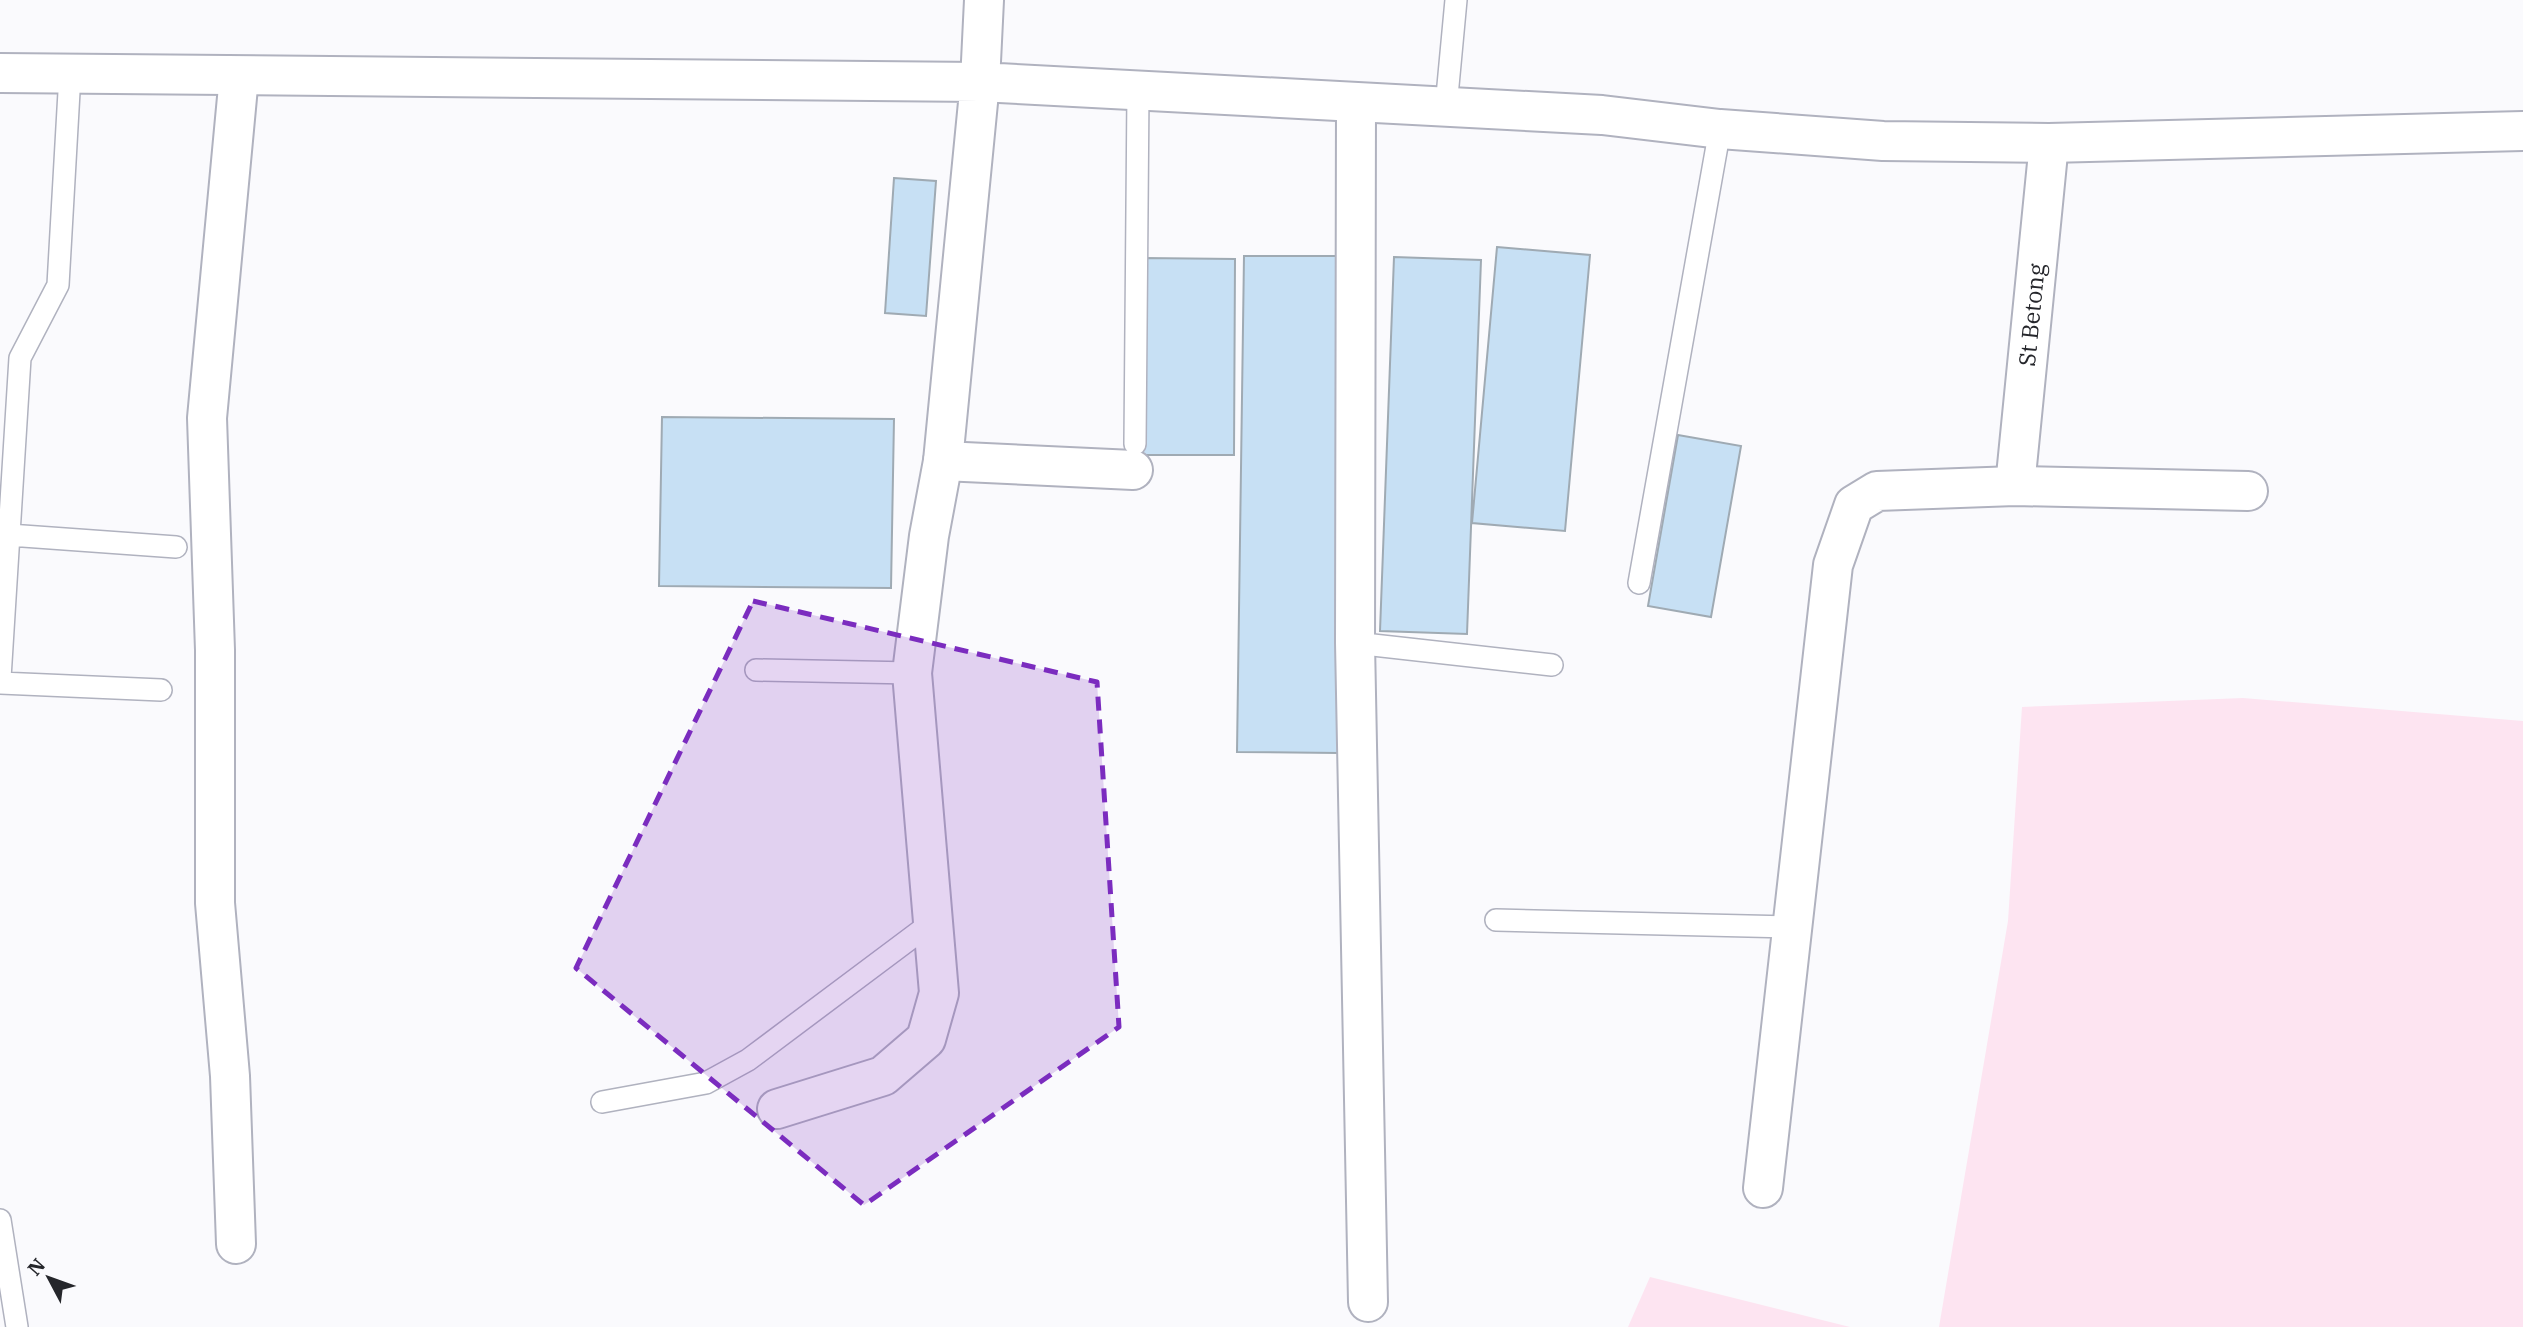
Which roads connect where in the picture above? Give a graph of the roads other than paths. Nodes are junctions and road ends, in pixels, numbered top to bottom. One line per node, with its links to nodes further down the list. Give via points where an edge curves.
1 (984, 0): 6 (street)
2 (1456, 0): 9 (lane)
3 (0, 73): 4 (street)
4 (70, 74): 5 (street); 17 (lane, via 58,285 20,358)
5 (239, 76): 6 (street); 33 (street, via 207,418 215,650 215,903 230,1076)
6 (980, 82): 7 (street); 14 (street)
7 (1138, 90): 8 (street); 13 (lane)
8 (1356, 103): 9 (street); 20 (street)
9 (1446, 107): 10 (street, via 1602,115)
10 (1720, 129): 12 (street, via 1883,141); 19 (lane)
11 (2523, 131): 12 (street)
12 (2049, 143): 15 (street, St Betong)
13 (1134, 457): 14 (street)
14 (943, 461): 23 (street)
15 (2015, 486): 16 (street); 28 (street, via 1877,491 1854,505 1833,565)
16 (2248, 491)
17 (9, 535): 18 (lane); 24 (lane)
18 (176, 547)
19 (1639, 583)
20 (1354, 643): 21 (lane); 34 (street)
21 (1552, 665)
22 (757, 670): 23 (lane)
23 (912, 673): 26 (street)
24 (0, 681): 25 (lane)
25 (161, 690)
26 (935, 920): 29 (lane, via 748,1060 706,1083); 30 (street, via 939,993 926,1039 883,1076)
27 (1496, 920): 28 (lane)
28 (1792, 927): 31 (street)
29 (602, 1101)
30 (777, 1109)
31 (1763, 1188)
32 (0, 1220): 35 (lane)
33 (236, 1244)
34 (1368, 1302)
35 (17, 1327)

